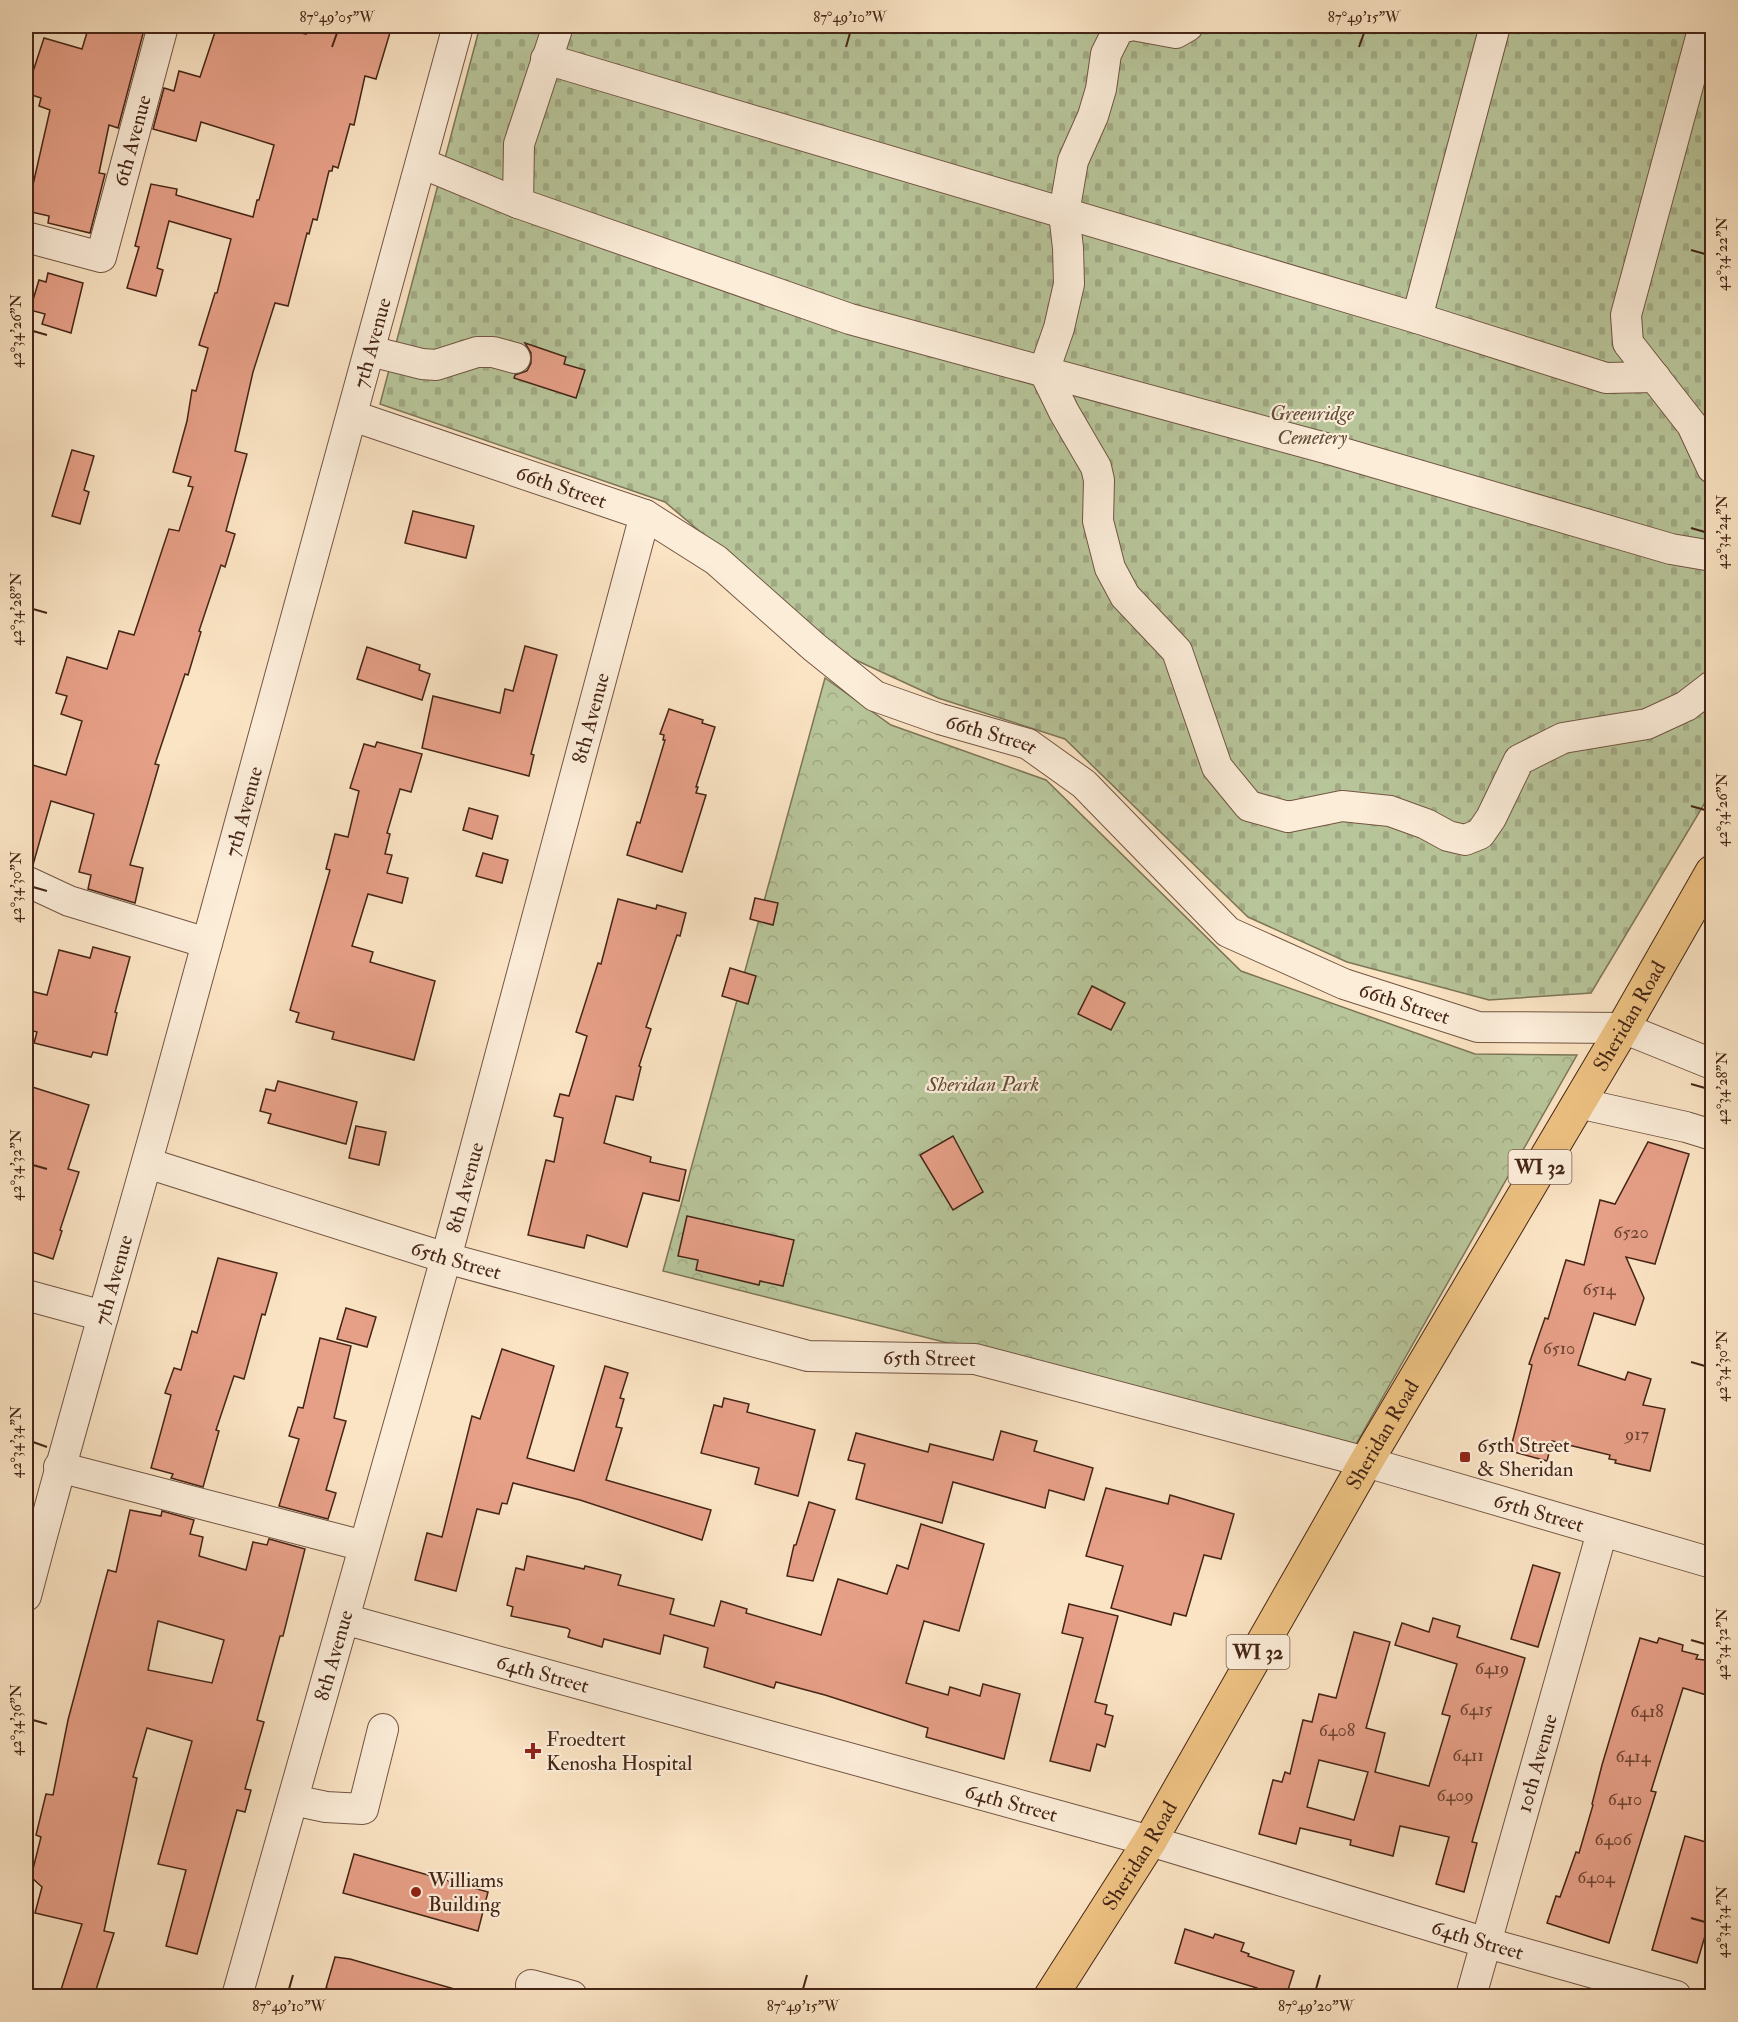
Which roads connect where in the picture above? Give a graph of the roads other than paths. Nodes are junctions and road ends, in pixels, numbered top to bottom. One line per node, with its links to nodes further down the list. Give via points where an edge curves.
1 (163, 26): 13 (street, 6th Avenue, via 101,257)
2 (458, 26): 10 (street, 7th Avenue)
3 (558, 26): 9 (street)
4 (1129, 26): 12 (street, via 1119,27 1106,54 1093,116 1073,161)
5 (1138, 26): 6 (street, via 1176,33)
6 (1188, 26)
7 (1495, 26): 14 (street)
8 (1704, 26): 18 (street, via 1626,315 1628,343)
9 (546, 59): 11 (street, via 519,144); 12 (street)
10 (421, 164): 11 (street); 15 (street, 7th Avenue)
11 (518, 203): 17 (street, via 850,319)
12 (1064, 213): 14 (street); 17 (street, via 1069,284)
13 (26, 237)
14 (1417, 318): 18 (street, via 1606,378)
15 (370, 351): 16 (street, via 436,365 477,352); 19 (street, 7th Avenue)
16 (515, 358)
17 (1044, 370): 22 (street, via 1671,549); 23 (street, via 1096,467 1098,521 1110,568 1125,596 1177,651 1217,767 1249,806 1288,817 1342,806 1390,811 1465,840 1480,834 1520,760 1563,738 1647,724 1686,706)
18 (1654, 377): 20 (street, via 1692,425)
19 (353, 416): 21 (street, 66th Street); 26 (street, 7th Avenue)
20 (1713, 468)
21 (645, 515): 27 (street, 66th Street, via 716,560 875,696 1028,744 1084,784 1228,932 1344,984 1478,1027); 32 (street, 8th Avenue)
22 (1713, 556)
23 (1713, 686)
24 (1713, 872): 27 (main road, Sheridan Road / WI 32)
25 (26, 881): 26 (street, via 69,901)
26 (207, 943): 31 (street, 7th Avenue)
27 (1623, 1028): 28 (street); 29 (main road, Sheridan Road / WI 32)
28 (1713, 1064)
29 (1578, 1103): 30 (street); 35 (main road, Sheridan Road / WI 32)
30 (1713, 1135)
31 (147, 1163): 32 (street, 65th Street); 34 (street, 7th Avenue)
32 (446, 1258): 35 (street, 65th Street, via 808,1356 975,1359); 38 (street, 8th Avenue)
33 (26, 1295): 34 (street)
34 (103, 1316): 36 (street, 7th Avenue)
35 (1366, 1462): 37 (street, 65th Street); 44 (main road, Sheridan Road / WI 32)
36 (59, 1467): 38 (street); 40 (street, 7th Avenue)
37 (1602, 1532): 39 (street, 65th Street); 45 (street, 10th Avenue)
38 (364, 1546): 41 (street, 8th Avenue)
39 (1713, 1563)
40 (26, 1596)
41 (344, 1619): 43 (street, 8th Avenue); 44 (street, 64th Street)
42 (383, 1729): 43 (street, via 363,1809)
43 (292, 1800): 47 (street, 8th Avenue)
44 (1150, 1841): 45 (street, 64th Street); 49 (main road, Sheridan Road / WI 32)
45 (1487, 1943): 50 (street, 10th Avenue); 51 (street, 64th Street)
46 (531, 1985): 48 (street)
47 (237, 1996)
48 (572, 1996)
49 (1051, 1996)
50 (1472, 1996)
51 (1676, 1996)

